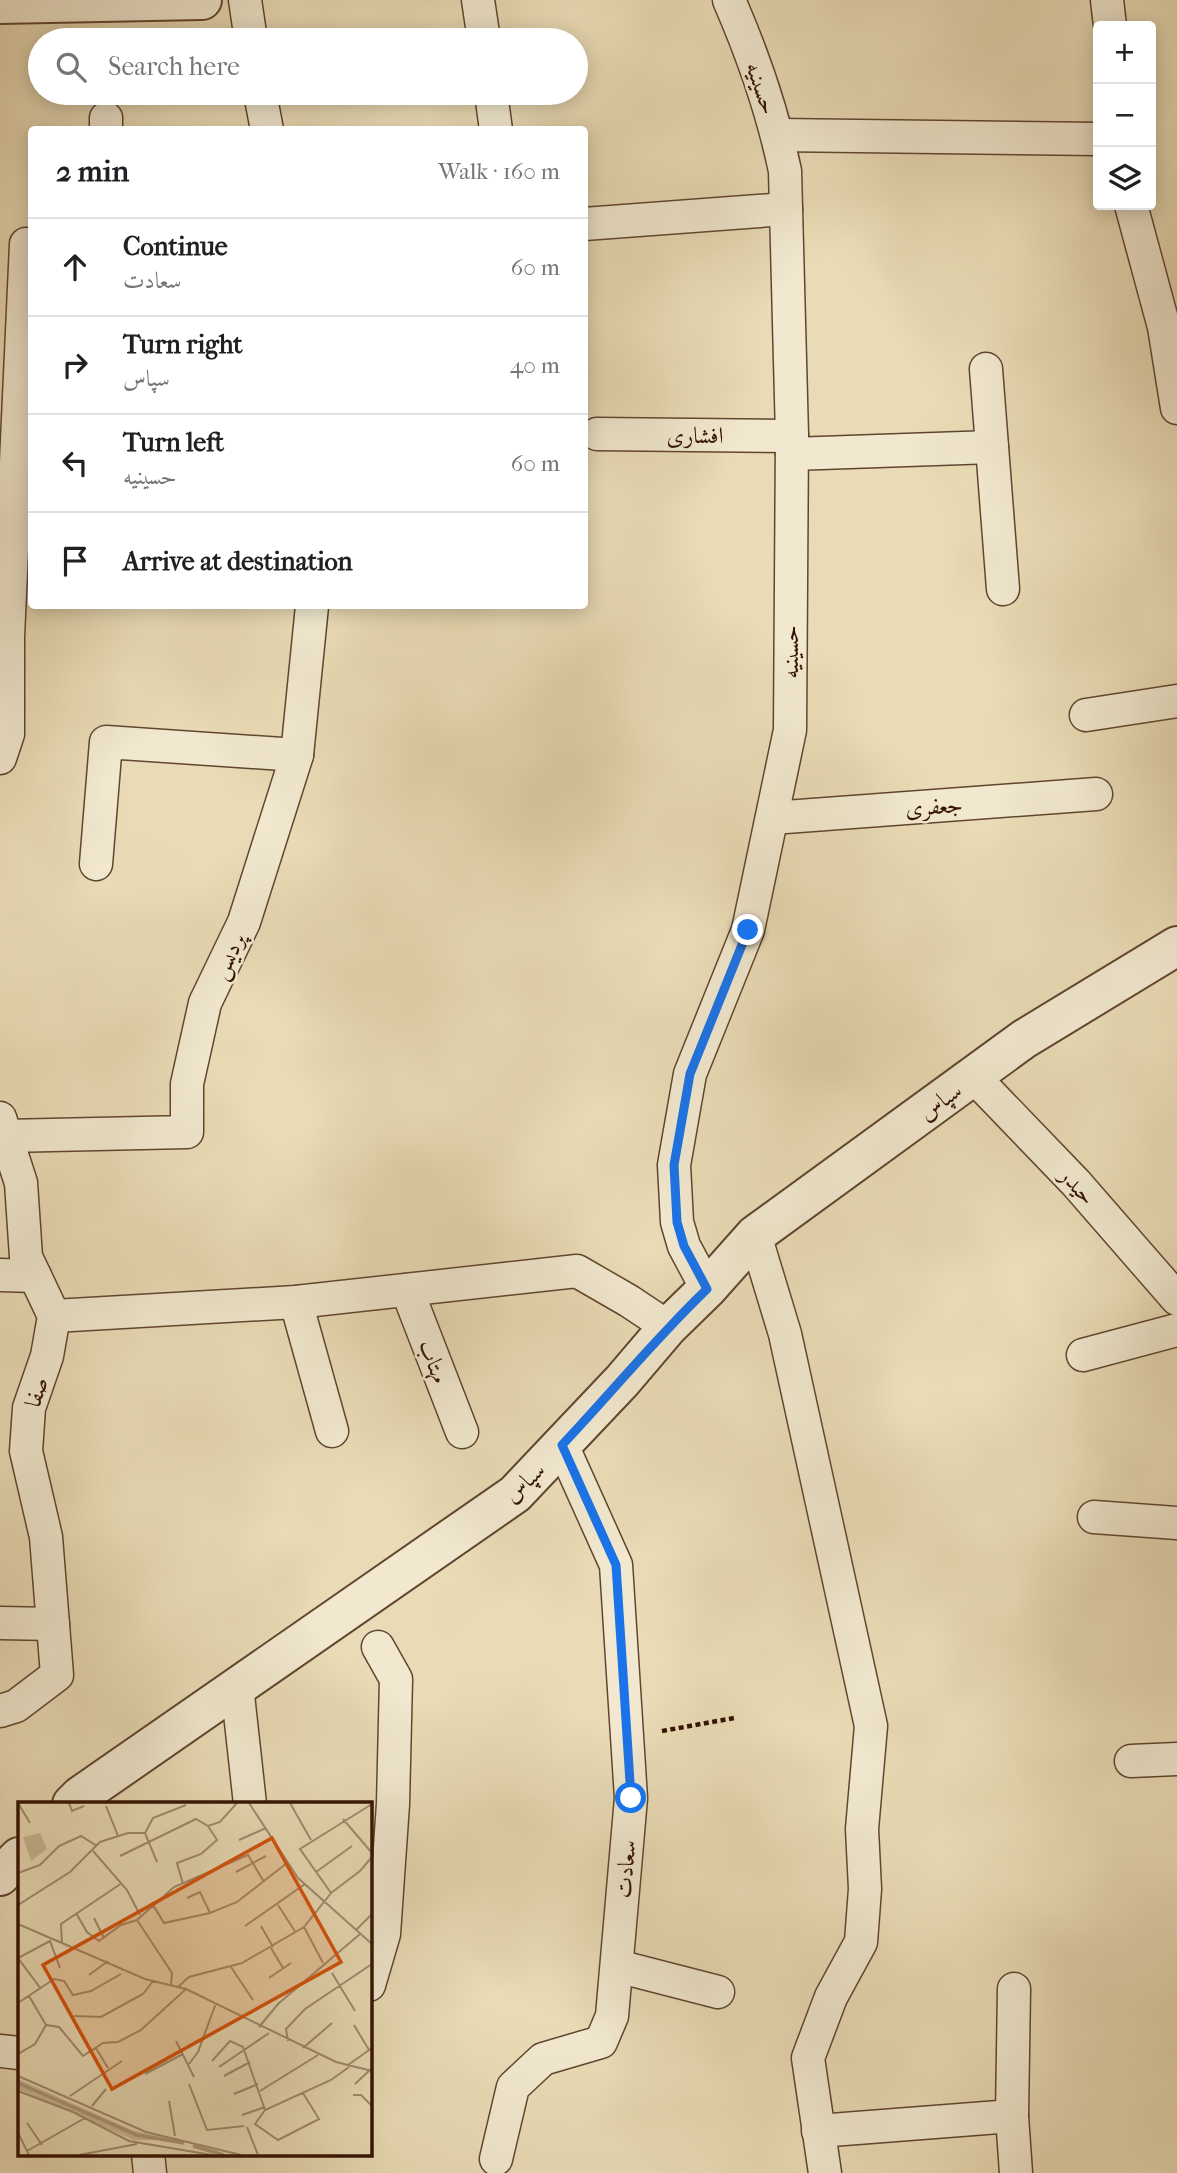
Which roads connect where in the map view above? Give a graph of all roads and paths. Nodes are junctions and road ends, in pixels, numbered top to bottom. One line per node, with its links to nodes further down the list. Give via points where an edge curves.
1 (202, 0): 6 (street)
2 (245, 0): 8 (street)
3 (478, 0): 9 (street)
4 (729, 0): 14 (street, حسینیه)
5 (1107, 0): 7 (street)
6 (0, 4)
7 (1109, 21)
8 (249, 28)
9 (482, 28)
10 (262, 105): 12 (street)
11 (493, 105): 13 (street)
12 (266, 126)
13 (495, 126)
14 (778, 135): 15 (street); 16 (street, حسینیه)
15 (1093, 139)
16 (786, 209): 18 (street); 23 (street, حسینیه)
17 (1132, 210): 21 (street, via 1164,327)
18 (588, 224)
19 (28, 263): 30 (street, via 8,637 8,734)
20 (986, 369): 24 (street)
21 (1177, 408)
22 (597, 434): 23 (street, افشاری)
23 (792, 445): 24 (street, افشاری); 32 (street, حسینیه, via 790,730)
24 (992, 447): 25 (street)
25 (1003, 589)
26 (312, 609): 29 (street, پردیس)
27 (1177, 701): 28 (street)
28 (1086, 715)
29 (297, 755): 33 (street, via 106,742); 36 (street, پردیس, via 244,922 205,1003 187,1084 187,1132)
30 (0, 758)
31 (1096, 794): 32 (street, جعفری)
32 (772, 818): 40 (street, حسینیه, via 748,930 690,1074 674,1165 677,1222)
33 (96, 864)
34 (1177, 946): 35 (street, سپاس, via 1024,1039)
35 (974, 1077): 37 (street, سپاس); 42 (street, حیدر, via 1076,1183)
36 (3, 1126): 39 (street, via 21,1183 26,1257)
37 (755, 1235): 40 (street, سپاس); 74 (street, via 785,1334 871,1726 862,1829 865,1889 861,1942 831,1997 808,2058)
38 (0, 1275): 39 (street)
39 (35, 1276): 44 (street)
40 (707, 1289): 45 (street, سپاس)
41 (407, 1290): 43 (street); 45 (street, via 578,1271); 49 (street, مهتاب)
42 (1177, 1299)
43 (296, 1302): 44 (street); 48 (street)
44 (54, 1316): 51 (street, صفا, via 47,1356)
45 (667, 1328): 50 (street, سپاس)
46 (1177, 1330): 47 (street)
47 (1083, 1356)
48 (332, 1431)
49 (462, 1432)
50 (562, 1445): 57 (street, سپاس, via 515,1494); 60 (street, سعادت, via 616,1565)
51 (13, 1451): 55 (street, صفا, via 47,1537)
52 (1094, 1517): 53 (street)
53 (1177, 1523)
54 (0, 1623): 55 (street)
55 (53, 1624): 58 (street, صفا, via 57,1675 16,1706)
56 (378, 1647): 68 (street, via 396,1679 384,1934)
57 (237, 1686): 63 (street, سپاس); 64 (street)
58 (0, 1711)
59 (734, 1718): 60 (path)
60 (628, 1738): 67 (street, سعادت, via 631,1798)
61 (1177, 1759): 62 (street)
62 (1131, 1761)
63 (74, 1802)
64 (250, 1802)
65 (18, 1858): 66 (street)
66 (0, 1876)
67 (617, 1966): 70 (street); 75 (street, سعادت, via 612,2016 601,2042 543,2059 513,2087)
68 (371, 1978)
69 (1014, 1989): 73 (street)
70 (718, 1993)
71 (0, 2051): 72 (street)
72 (18, 2053)
73 (1012, 2116): 74 (street); 77 (street)
74 (818, 2131): 76 (street)
75 (496, 2160)
76 (825, 2173)
77 (1016, 2173)

